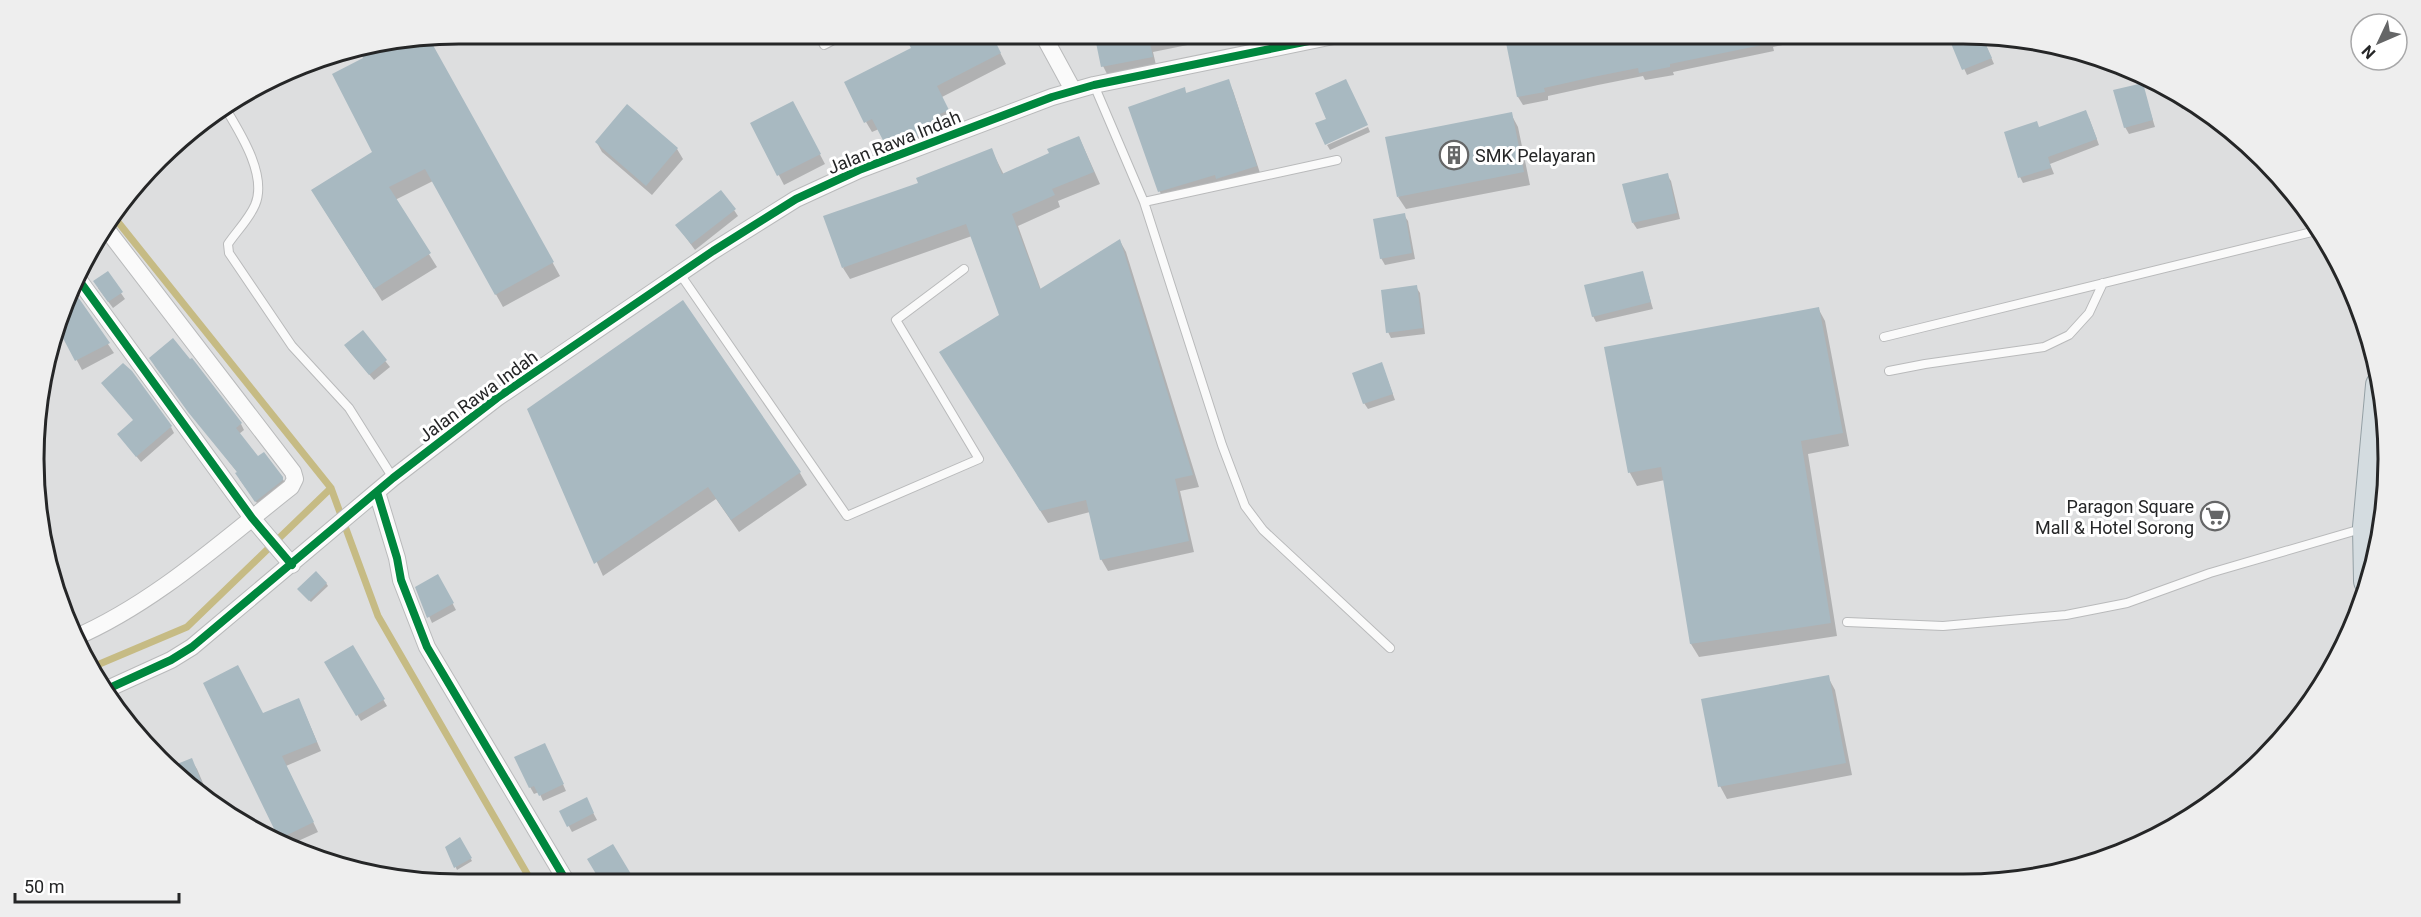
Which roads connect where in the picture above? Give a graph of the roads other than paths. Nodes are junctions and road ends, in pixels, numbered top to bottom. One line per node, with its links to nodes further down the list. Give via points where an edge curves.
1 (1048, 44): 4 (street)
2 (1270, 44): 3 (street, Jalan Rawa Indah)
3 (1094, 85): 4 (street, Jalan Rawa Indah); 7 (lane)
4 (1073, 90): 11 (street, Jalan Rawa Indah, via 843,177 776,210)
5 (228, 113): 17 (lane, via 248,147 258,187 254,209 228,244 229,253 292,346 349,408)
6 (1337, 160): 7 (lane)
7 (1144, 202): 25 (lane, via 1245,506 1263,530)
8 (2311, 232): 12 (lane)
9 (110, 233): 19 (street, via 293,471 291,487)
10 (964, 269): 11 (lane, via 896,320 979,459 847,516)
11 (680, 274): 17 (street, Jalan Rawa Indah, via 497,398)
12 (2103, 283): 14 (lane); 15 (lane, via 2089,312 2069,335 2044,347)
13 (82, 284): 19 (street)
14 (1884, 337)
15 (1889, 372)
16 (2376, 425): 20 (highway)
17 (393, 478): 18 (street, Jalan Rawa Indah)
18 (377, 492): 22 (street, Jalan Rawa Indah, via 326,537); 27 (street, via 401,580 427,648)
19 (256, 523): 22 (street); 24 (street, via 159,590)
20 (2367, 527): 21 (highway); 23 (lane, via 2211,573 2127,603 2066,615 1943,626)
21 (2367, 549)
22 (288, 560): 26 (street, via 192,647)
23 (1847, 622)
24 (83, 634)
25 (1390, 648)
26 (112, 687)
27 (562, 874)

